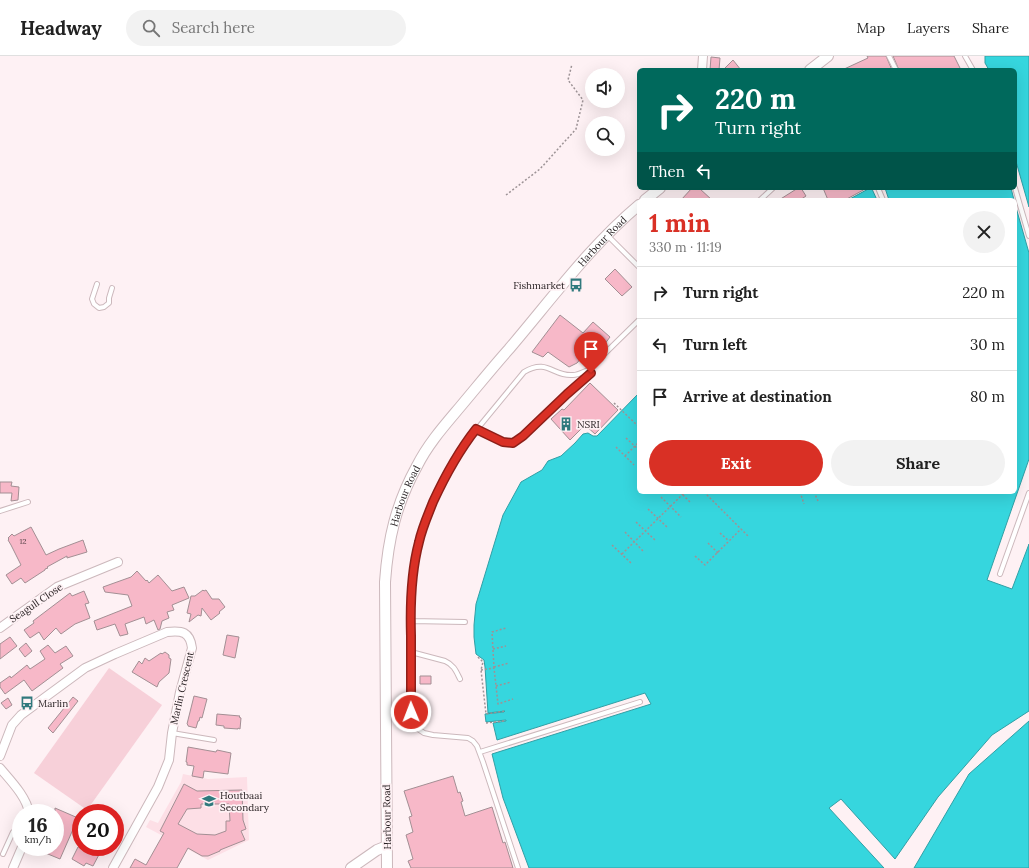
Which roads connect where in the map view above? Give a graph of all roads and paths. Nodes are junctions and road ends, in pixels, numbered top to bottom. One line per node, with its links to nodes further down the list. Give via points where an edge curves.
1 (703, 56): 6 (street)
2 (828, 56): 7 (street)
3 (889, 56): 8 (lane)
4 (965, 56): 9 (lane)
5 (572, 64): 15 (path, via 568,80 583,100 576,129 540,169)
6 (702, 68)
7 (813, 68)
8 (895, 68)
9 (972, 68)
10 (658, 190): 16 (street)
11 (765, 190): 14 (lane)
12 (771, 190): 14 (lane)
13 (1016, 190): 20 (lane)
14 (768, 193): 17 (lane)
15 (506, 195)
16 (648, 198)
17 (762, 198)
18 (637, 207): 19 (street, Harbour Road)
19 (608, 235): 21 (lane); 92 (street, Harbour Road, via 564,283 439,432 417,465 402,496 390,540 385,582)
20 (1029, 236)
21 (637, 265)
22 (97, 284): 23 (lane, via 92,299 98,308 108,303)
23 (112, 288)
24 (637, 322): 28 (lane, via 588,370 580,374 567,375 541,367 524,372)
25 (591, 373): 28 (lane, via 513,443 503,442)
26 (614, 403): 27 (path)
27 (637, 425)
28 (476, 429): 66 (lane, via 449,468 425,520 418,542 412,581)
29 (626, 438): 32 (path)
30 (637, 444): 33 (path)
31 (616, 447): 33 (path)
32 (637, 448)
33 (625, 456): 34 (path)
34 (634, 466)
35 (1029, 493): 65 (lane)
36 (682, 494): 44 (path)
37 (683, 494): 61 (path)
38 (706, 494): 51 (path)
39 (801, 494): 45 (path)
40 (815, 494): 42 (path)
41 (661, 497): 48 (path)
42 (818, 501)
43 (28, 502): 47 (lane)
44 (692, 503)
45 (804, 504)
46 (648, 509): 50 (path)
47 (0, 511)
48 (681, 516)
49 (636, 522): 55 (path)
50 (667, 527)
51 (741, 529): 54 (path); 56 (path)
52 (625, 532): 59 (path)
53 (720, 533): 56 (path)
54 (748, 536)
55 (655, 540)
56 (729, 541): 60 (path)
57 (708, 543): 60 (path)
58 (612, 545): 61 (path)
59 (643, 551)
60 (718, 552): 62 (path, via 705,566)
61 (622, 554): 64 (path)
62 (695, 556)
63 (118, 562): 68 (street, Seagull Close, via 57,587)
64 (631, 563)
65 (1000, 574)
66 (411, 621): 67 (lane); 72 (lane)
67 (465, 622)
68 (0, 628)
69 (506, 628): 71 (path, via 492,632)
70 (506, 646): 71 (path)
71 (493, 649): 75 (path)
72 (411, 652): 77 (lane, via 445,661 456,670); 87 (lane, via 411,712 415,727 433,735 468,738)
73 (478, 657): 76 (path, via 483,662)
74 (509, 663): 75 (path)
75 (494, 667): 76 (path); 79 (path)
76 (481, 670): 82 (path, via 486,714)
77 (460, 679)
78 (510, 682): 79 (path)
79 (496, 686): 80 (path, via 498,704)
80 (513, 700)
81 (640, 702): 87 (lane)
82 (505, 711)
83 (506, 720): 84 (path)
84 (486, 723)
85 (172, 733): 86 (lane); 88 (street, Marlin Crescent, via 192,648 191,641 185,633 176,631 168,632 85,668 20,715 12,726); 96 (street, Marlin Crescent, via 169,760 158,787)
86 (214, 740)
87 (480, 752): 99 (lane)
88 (0, 756)
89 (0, 768): 90 (street)
90 (26, 804)
91 (12, 836): 93 (lane)
92 (387, 846): 97 (street); 98 (street, Harbour Road)
93 (3, 854)
94 (18, 856): 95 (street)
95 (13, 868)
96 (113, 868)
97 (351, 868)
98 (388, 868)
99 (518, 868)

